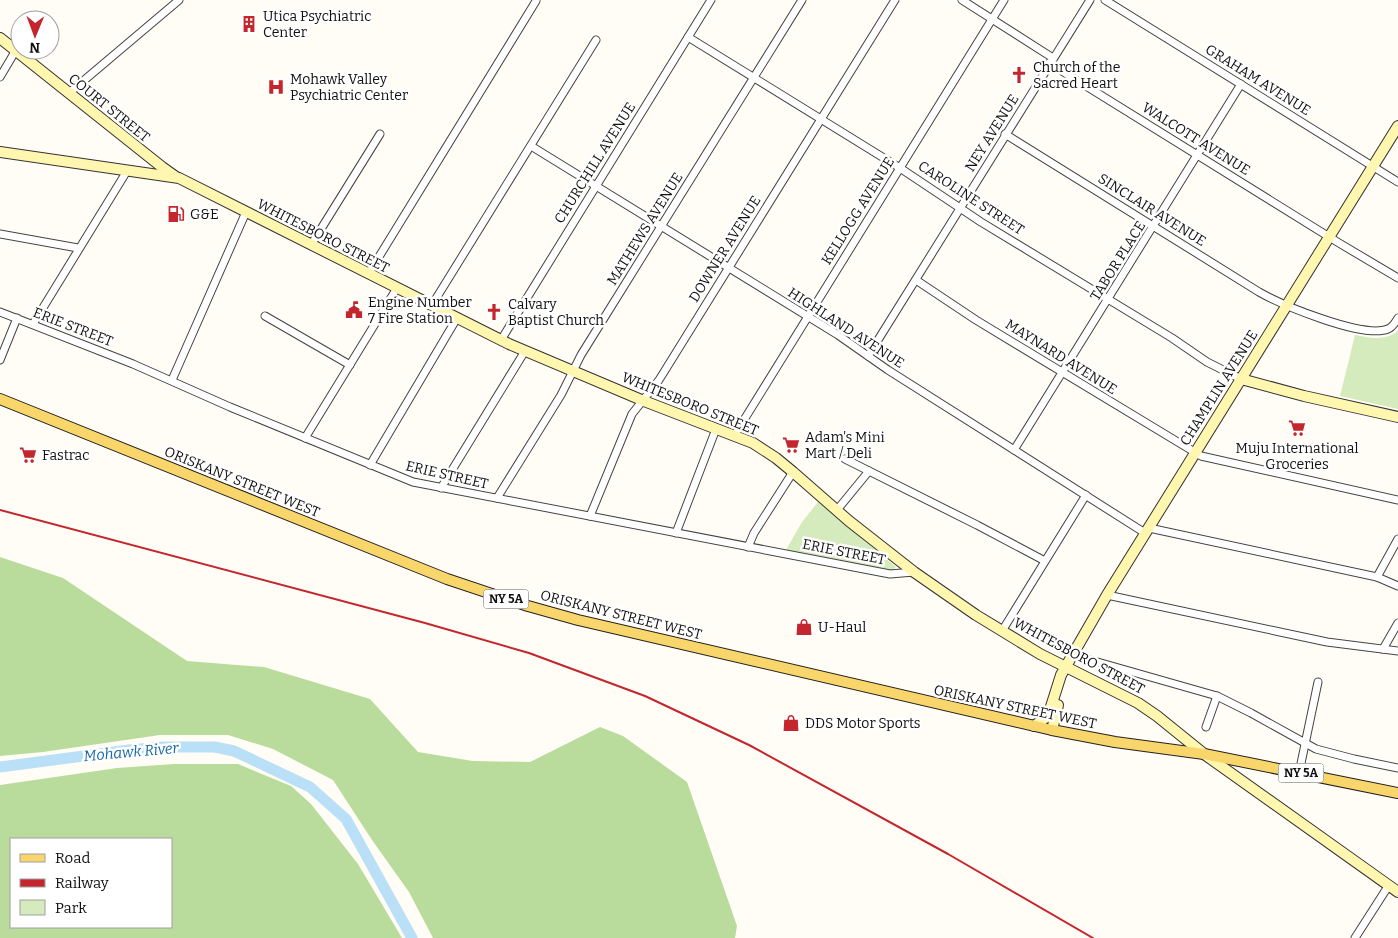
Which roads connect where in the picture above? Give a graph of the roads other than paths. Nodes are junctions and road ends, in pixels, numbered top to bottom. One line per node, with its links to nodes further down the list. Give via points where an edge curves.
1 (179, 0): 19 (street)
2 (711, 0): 11 (street, CHURCHILL AVENUE)
3 (802, 0): 17 (street, MATHEWS AVENUE)
4 (895, 0): 20 (street, DOWNER AVENUE)
5 (962, 0): 10 (street, WALCOTT AVENUE)
6 (1004, 0): 10 (street, KELLOGG AVENUE)
7 (1090, 0): 15 (street, NEY AVENUE)
8 (1105, 0): 18 (street, GRAHAM AVENUE)
9 (536, 2): 42 (street)
10 (993, 19): 15 (street, WALCOTT AVENUE); 28 (street, KELLOGG AVENUE)
11 (688, 36): 17 (street, CAROLINE STREET); 32 (street, CHURCHILL AVENUE)
12 (596, 40): 24 (street)
13 (10, 60): 16 (street)
14 (28, 60): 19 (street, COURT STREET)
15 (1051, 60): 23 (street, NEY AVENUE); 26 (street, WALCOTT AVENUE)
16 (0, 77)
17 (754, 78): 20 (street, CAROLINE STREET); 35 (street, MATHEWS AVENUE)
18 (1241, 84): 26 (street, TABOR PLACE); 27 (street, GRAHAM AVENUE)
19 (69, 93): 30 (street, COURT STREET)
20 (820, 118): 28 (street, CAROLINE STREET); 41 (street, DOWNER AVENUE)
21 (1398, 126): 27 (street, CHAMPLIN AVENUE)
22 (380, 134): 39 (street)
23 (1005, 134): 33 (street, NEY AVENUE); 36 (street, SINCLAIR AVENUE)
24 (531, 146): 32 (street, HIGHLAND AVENUE); 47 (street)
25 (0, 152): 29 (street, WHITESBORO STREET)
26 (1198, 155): 36 (street, TABOR PLACE); 38 (street, WALCOTT AVENUE)
27 (1373, 166): 31 (street, GRAHAM AVENUE); 38 (street, CHAMPLIN AVENUE)
28 (900, 168): 33 (street, CAROLINE STREET); 51 (street, KELLOGG AVENUE)
29 (127, 171): 30 (street, WHITESBORO STREET); 40 (street)
30 (179, 178): 34 (street, WHITESBORO STREET)
31 (1398, 182)
32 (596, 186): 35 (street, HIGHLAND AVENUE); 56 (street, CHURCHILL AVENUE)
33 (960, 208): 44 (street, NEY AVENUE); 46 (street, CAROLINE STREET)
34 (246, 212): 39 (street, WHITESBORO STREET); 64 (street)
35 (660, 226): 41 (street, HIGHLAND AVENUE); 61 (street, MATHEWS AVENUE)
36 (1154, 226): 46 (street, TABOR PLACE); 48 (street, SINCLAIR AVENUE)
37 (0, 234): 40 (street)
38 (1329, 237): 43 (street, WALCOTT AVENUE); 48 (street, CHAMPLIN AVENUE)
39 (311, 245): 42 (street, WHITESBORO STREET)
40 (78, 248): 55 (street)
41 (728, 268): 51 (street, HIGHLAND AVENUE); 66 (street, DOWNER AVENUE)
42 (369, 273): 45 (street, WHITESBORO STREET)
43 (1398, 278)
44 (916, 280): 58 (street, NEY AVENUE); 62 (street, MAYNARD AVENUE)
45 (397, 288): 47 (street, WHITESBORO STREET); 60 (street)
46 (1108, 300): 62 (street, TABOR PLACE); 63 (street, CAROLINE STREET, via 1207,362)
47 (432, 305): 53 (street, WHITESBORO STREET)
48 (1286, 306): 54 (street, SINCLAIR AVENUE, via 1343,325 1374,330 1389,329); 63 (street, CHAMPLIN AVENUE)
49 (0, 312): 52 (street, ERIE STREET)
50 (265, 316): 60 (street)
51 (808, 316): 58 (street, HIGHLAND AVENUE); 69 (street, KELLOGG AVENUE)
52 (16, 318): 55 (street, ERIE STREET); 59 (street)
53 (458, 318): 56 (street, WHITESBORO STREET); 74 (street)
54 (1398, 318)
55 (33, 324): 64 (street, ERIE STREET)
56 (501, 340): 57 (street, WHITESBORO STREET)
57 (525, 351): 61 (street, WHITESBORO STREET); 77 (street)
58 (868, 356): 71 (street, HIGHLAND AVENUE)
59 (0, 360)
60 (350, 365): 70 (street)
61 (573, 372): 66 (street, WHITESBORO STREET); 79 (street, MATHEWS AVENUE)
62 (1063, 373): 71 (street, TABOR PLACE); 72 (street, MAYNARD AVENUE)
63 (1241, 379): 67 (street); 72 (street, CHAMPLIN AVENUE)
64 (172, 380): 70 (street, ERIE STREET)
65 (0, 399): 100 (main road, ORISKANY STREET WEST / NY 5A, via 408,564 528,606 590,624)
66 (644, 401): 68 (street, WHITESBORO STREET); 82 (street, DOWNER AVENUE, via 632,414)
67 (1398, 417)
68 (716, 429): 69 (street, WHITESBORO STREET); 84 (street)
69 (734, 436): 76 (street, WHITESBORO STREET, via 763,449)
70 (305, 438): 74 (street, ERIE STREET)
71 (1014, 450): 78 (street, HIGHLAND AVENUE)
72 (1195, 454): 80 (street, MAYNARD AVENUE, via 1210,460); 83 (street, CHAMPLIN AVENUE)
73 (845, 459): 75 (street)
74 (370, 465): 77 (street, ERIE STREET, via 413,482)
75 (869, 471): 81 (street); 87 (street)
76 (794, 472): 81 (street, WHITESBORO STREET); 86 (street)
77 (441, 488): 79 (street, ERIE STREET)
78 (1086, 495): 83 (street, HIGHLAND AVENUE); 87 (street)
79 (497, 498): 82 (street, ERIE STREET)
80 (1398, 500)
81 (837, 510): 88 (street, WHITESBORO STREET)
82 (590, 516): 84 (street, ERIE STREET)
83 (1147, 530): 89 (street); 91 (street, CHAMPLIN AVENUE)
84 (676, 533): 86 (street, ERIE STREET)
85 (1398, 539): 89 (street)
86 (748, 547): 88 (street, ERIE STREET, via 890,574)
87 (1045, 561): 93 (street)
88 (914, 572): 93 (street, WHITESBORO STREET)
89 (1377, 577): 90 (street)
90 (1398, 586)
91 (1107, 595): 94 (street, via 1327,642); 96 (street, CHAMPLIN AVENUE)
92 (1398, 623): 94 (street)
93 (1002, 631): 97 (street, WHITESBORO STREET)
94 (1383, 650): 95 (street)
95 (1398, 651)
96 (1073, 655): 97 (street, CHAMPLIN AVENUE); 99 (street)
97 (1066, 667): 100 (street, CHAMPLIN AVENUE, via 1048,716); 102 (street, CHAMPLIN AVENUE); 104 (street, WHITESBORO STREET, via 1138,703)
98 (1318, 682): 103 (street)
99 (1216, 696): 101 (street); 103 (street)
100 (1034, 726): 102 (main road, ORISKANY STREET WEST / NY 5A)
101 (1206, 727)
102 (1052, 730): 104 (main road, ORISKANY STREET WEST / NY 5A)
103 (1306, 744): 105 (street); 106 (street)
104 (1204, 754): 106 (main road, NY 5A); 108 (street, WHITESBORO STREET)
105 (1398, 768)
106 (1299, 773): 107 (main road, NY 5A)
107 (1398, 793)
108 (1394, 888): 109 (street)
109 (1355, 938)

